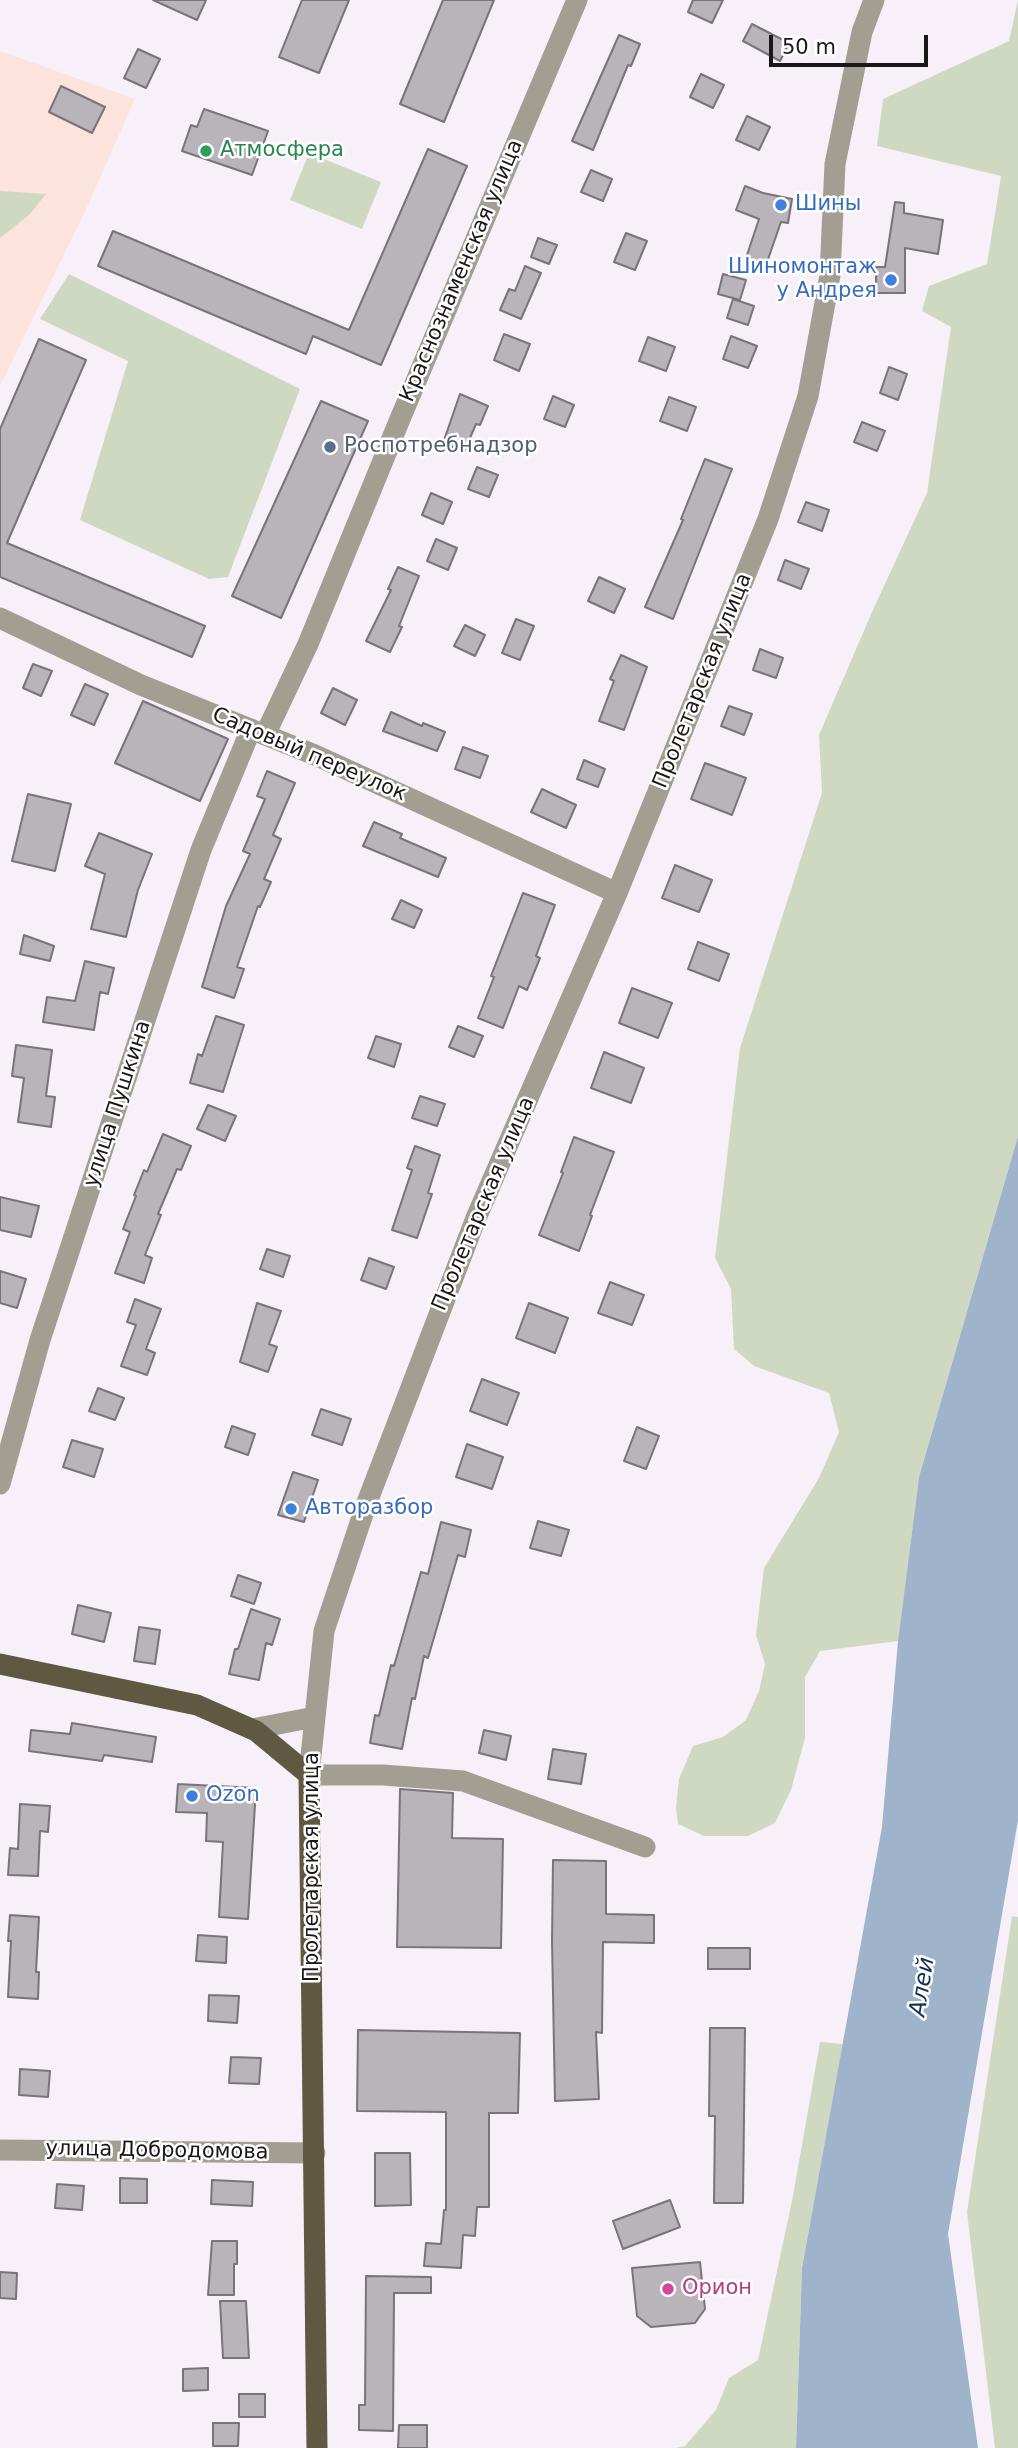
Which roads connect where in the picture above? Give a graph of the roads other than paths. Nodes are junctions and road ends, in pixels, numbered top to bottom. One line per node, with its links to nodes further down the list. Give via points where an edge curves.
1 (577, 0): 4 (street, Краснознаменская улица, via 308,644)
2 (874, 0): 5 (street, Пролетарская улица, via 862,32 835,164 830,275 808,396 768,519)
3 (0, 618): 4 (street, Садовый переулок, via 141,685)
4 (258, 732): 5 (street, Садовый переулок); 6 (street, улица Пушкина, via 201,850 40,1340)
5 (617, 893): 8 (street, Пролетарская улица, via 476,1218 366,1505 324,1631)
6 (0, 1483)
7 (0, 1664): 9 (main road, via 197,1705)
8 (315, 1717): 9 (street); 10 (street, Пролетарская улица)
9 (252, 1729): 10 (main road)
10 (309, 1775): 11 (street, via 383,1774 463,1781); 13 (main road, Пролетарская улица)
11 (645, 1847)
12 (0, 2150): 13 (street, улица Добродомова)
13 (315, 2153): 14 (main road, Пролетарская улица)
14 (317, 2448)

